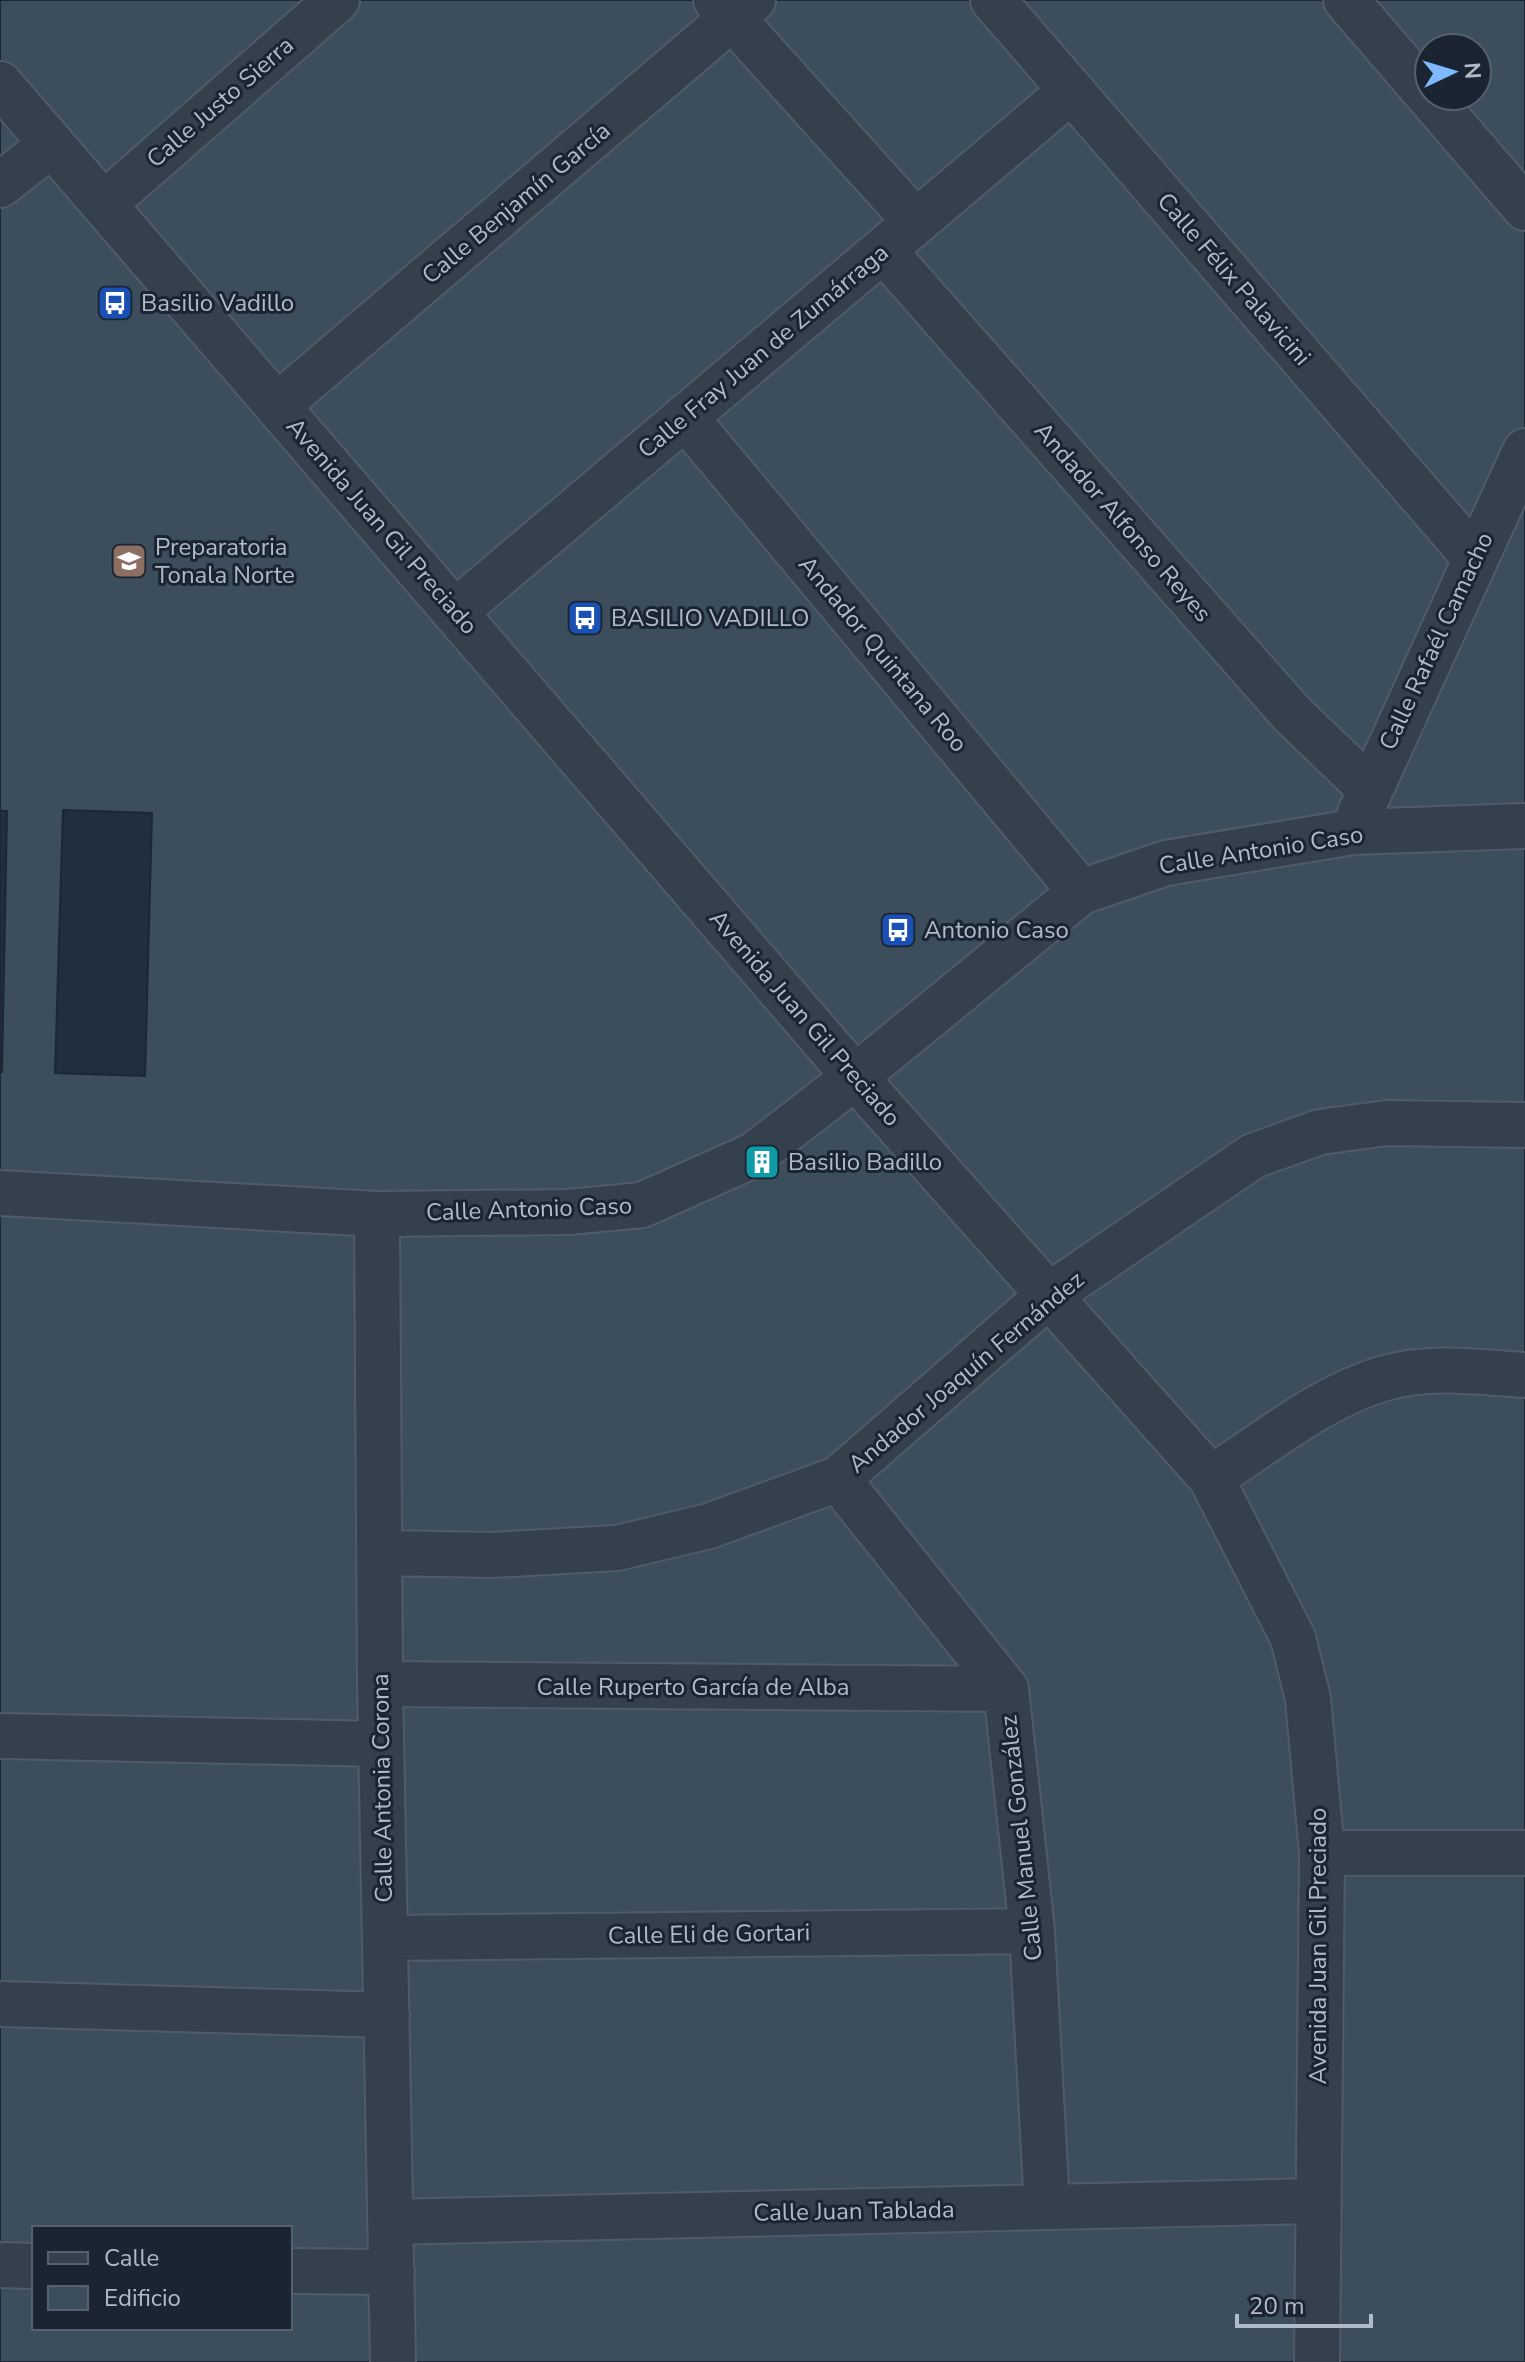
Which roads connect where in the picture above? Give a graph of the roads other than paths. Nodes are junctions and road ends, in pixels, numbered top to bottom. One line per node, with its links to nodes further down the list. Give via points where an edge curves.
1 (337, 0): 9 (street, Calle Justo Sierra)
2 (993, 0): 6 (street, Calle Félix Palavicini)
3 (1346, 0): 10 (street)
4 (734, 6): 11 (street); 13 (street, Calle Benjamín García)
5 (0, 84): 7 (street, Avenida Juan Gil Preciado)
6 (1071, 91): 11 (street, Calle Fray Juan de Zumárraga); 16 (street, Calle Félix Palavicini)
7 (52, 144): 8 (street); 9 (street, Avenida Juan Gil Preciado)
8 (0, 185)
9 (104, 204): 13 (street, Avenida Juan Gil Preciado)
10 (1525, 208)
11 (916, 222): 12 (street, Calle Fray Juan de Zumárraga)
12 (883, 250): 14 (street, Calle Fray Juan de Zumárraga); 18 (street, Andador Alfonso Reyes, via 1292,714)
13 (278, 405): 17 (street, Avenida Juan Gil Preciado)
14 (685, 417): 17 (street, Calle Fray Juan de Zumárraga); 21 (street, Andador Quintana Roo)
15 (1525, 451): 16 (street, Calle Rafaél Camacho)
16 (1497, 534): 18 (street, Calle Rafaél Camacho)
17 (456, 611): 22 (street, Avenida Juan Gil Preciado)
18 (1369, 788): 20 (street, Calle Rafaél Camacho)
19 (1525, 826): 20 (street, Calle Antonio Caso)
20 (1353, 832): 21 (street, Calle Antonio Caso, via 1166,863)
21 (1081, 892): 22 (street, Calle Antonio Caso)
22 (855, 1077): 25 (street, Calle Antonio Caso, via 754,1155 642,1205 568,1212); 26 (street, Avenida Juan Gil Preciado)
23 (1525, 1125): 26 (street, Andador Joaquín Fernández, via 1387,1123 1320,1132 1253,1156)
24 (0, 1193): 25 (street, Calle Antonio Caso)
25 (377, 1214): 30 (street, Calle Antonia Corona)
26 (1048, 1296): 28 (street, Avenida Juan Gil Preciado); 29 (street, Andador Joaquín Fernández)
27 (1525, 1375): 28 (street, via 1441,1370 1387,1377 1342,1394)
28 (1211, 1478): 35 (street, Avenida Juan Gil Preciado, via 1293,1638 1308,1699)
29 (838, 1479): 30 (street, Andador Joaquín Fernández, via 709,1526 617,1548 493,1555); 32 (street, Calle Manuel González)
30 (380, 1553): 31 (street, Calle Antonia Corona)
31 (380, 1684): 32 (street, Calle Ruperto García de Alba); 34 (street, Calle Antonia Corona)
32 (1006, 1689): 37 (street, Calle Manuel González)
33 (0, 1736): 34 (street)
34 (381, 1744): 38 (street, Calle Antonia Corona)
35 (1322, 1853): 36 (street); 41 (street, Avenida Juan Gil Preciado)
36 (1525, 1853)
37 (1032, 1931): 38 (street, Calle Eli de Gortari); 42 (street, Calle Manuel González)
38 (385, 1938): 40 (street, Calle Antonia Corona)
39 (0, 2004): 40 (street)
40 (387, 2015): 43 (street, Calle Antonia Corona)
41 (1317, 2201): 42 (street, Calle Juan Tablada); 49 (street, Avenida Juan Gil Preciado)
42 (1047, 2207): 43 (street, Calle Juan Tablada)
43 (390, 2222): 47 (street, Calle Antonia Corona)
44 (0, 2265): 45 (street)
45 (32, 2266)
46 (292, 2271): 47 (street)
47 (392, 2272): 48 (street, Calle Antonia Corona)
48 (393, 2362)
49 (1317, 2362)

